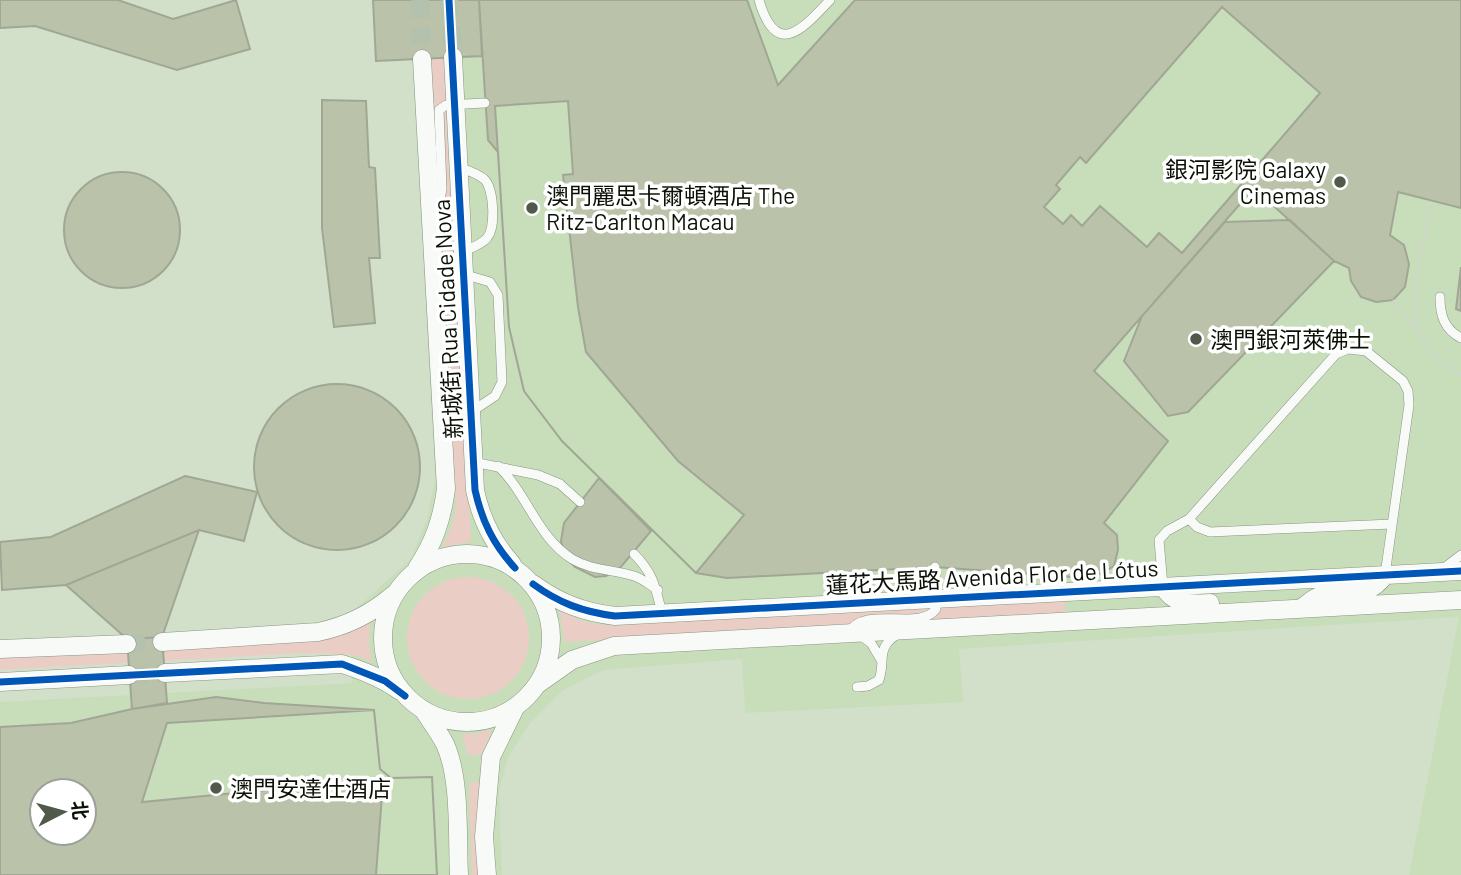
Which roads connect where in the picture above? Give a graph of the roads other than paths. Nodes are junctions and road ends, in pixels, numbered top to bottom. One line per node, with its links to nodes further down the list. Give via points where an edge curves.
1 (759, 0): 2 (lane, via 764,18 775,31 787,35 799,32)
2 (830, 0)
3 (453, 57): 6 (street, 新城街 Rua Cidade Nova)
4 (422, 59): 8 (street, 新城街 Rua Cidade Nova)
5 (485, 103): 6 (lane)
6 (454, 105): 7 (street, 新城街 Rua Cidade Nova); 8 (lane, via 443,106 438,113 442,190)
7 (458, 167): 9 (street, 新城街 Rua Cidade Nova); 9 (lane, via 488,184 493,226 486,240)
8 (432, 236): 23 (street, 新城街 Rua Cidade Nova, via 446,489 437,533)
9 (462, 252): 10 (street, 新城街 Rua Cidade Nova)
10 (463, 274): 13 (street, 新城街 Rua Cidade Nova); 13 (lane, via 490,282 498,295 502,382 495,396)
11 (1440, 296): 12 (lane, via 1443,320)
12 (1461, 338)
13 (471, 412): 14 (street, 新城街 Rua Cidade Nova)
14 (473, 462): 15 (lane); 22 (street, 新城街 Rua Cidade Nova, via 484,522)
15 (498, 466): 16 (lane, via 560,484); 29 (lane, via 555,545 571,558 593,569 635,576)
16 (580, 502)
17 (1189, 520): 18 (lane, via 1210,532); 18 (lane, via 1336,354 1348,349 1366,351 1403,380 1408,391); 28 (lane, via 1159,540)
18 (1392, 524): 26 (lane)
19 (634, 554): 29 (lane)
20 (1461, 555): 25 (lane)
21 (935, 567): 31 (lane)
22 (515, 568): 23 (street, via 472,553 442,556); 27 (street)
23 (415, 571): 30 (street)
24 (1461, 571): 25 (street, 蓮花大馬路 Avenida Flor de Lótus)
25 (1432, 572): 26 (street, 蓮花大馬路 Avenida Flor de Lótus)
26 (1385, 575): 28 (street, 蓮花大馬路 Avenida Flor de Lótus); 33 (street, via 1374,588 1323,595)
27 (533, 584): 34 (street, 蓮花大馬路 Avenida Flor de Lótus, via 561,602 593,613); 44 (street, via 546,607 552,633 549,660)
28 (1163, 586): 31 (street, 蓮花大馬路 Avenida Flor de Lótus); 33 (street, via 1181,603 1259,601)
29 (658, 590): 34 (lane)
30 (397, 592): 37 (street, via 360,619 318,632); 46 (street, via 383,626 383,645 394,681)
31 (936, 598): 34 (street, 蓮花大馬路 Avenida Flor de Lótus); 36 (lane, via 936,609 926,616 864,620 851,628)
32 (1461, 600): 33 (street)
33 (1288, 610): 35 (street)
34 (662, 613)
35 (903, 631): 36 (street); 40 (lane, via 887,642)
36 (852, 634): 40 (lane, via 871,643); 44 (street, via 614,646 572,660)
37 (162, 642)
38 (127, 644): 39 (street)
39 (0, 649)
40 (881, 660): 45 (lane, via 879,680)
41 (165, 673): 46 (street, via 342,664 386,681)
42 (129, 675): 43 (street)
43 (0, 682)
44 (538, 684): 47 (street)
45 (857, 687)
46 (405, 695): 48 (street)
47 (517, 705): 48 (street, via 495,719 465,723); 49 (street, via 491,757)
48 (423, 710): 50 (street, via 451,762)
49 (484, 837): 51 (street, via 478,866); 52 (street)
50 (459, 875)
51 (465, 875)
52 (487, 875)

